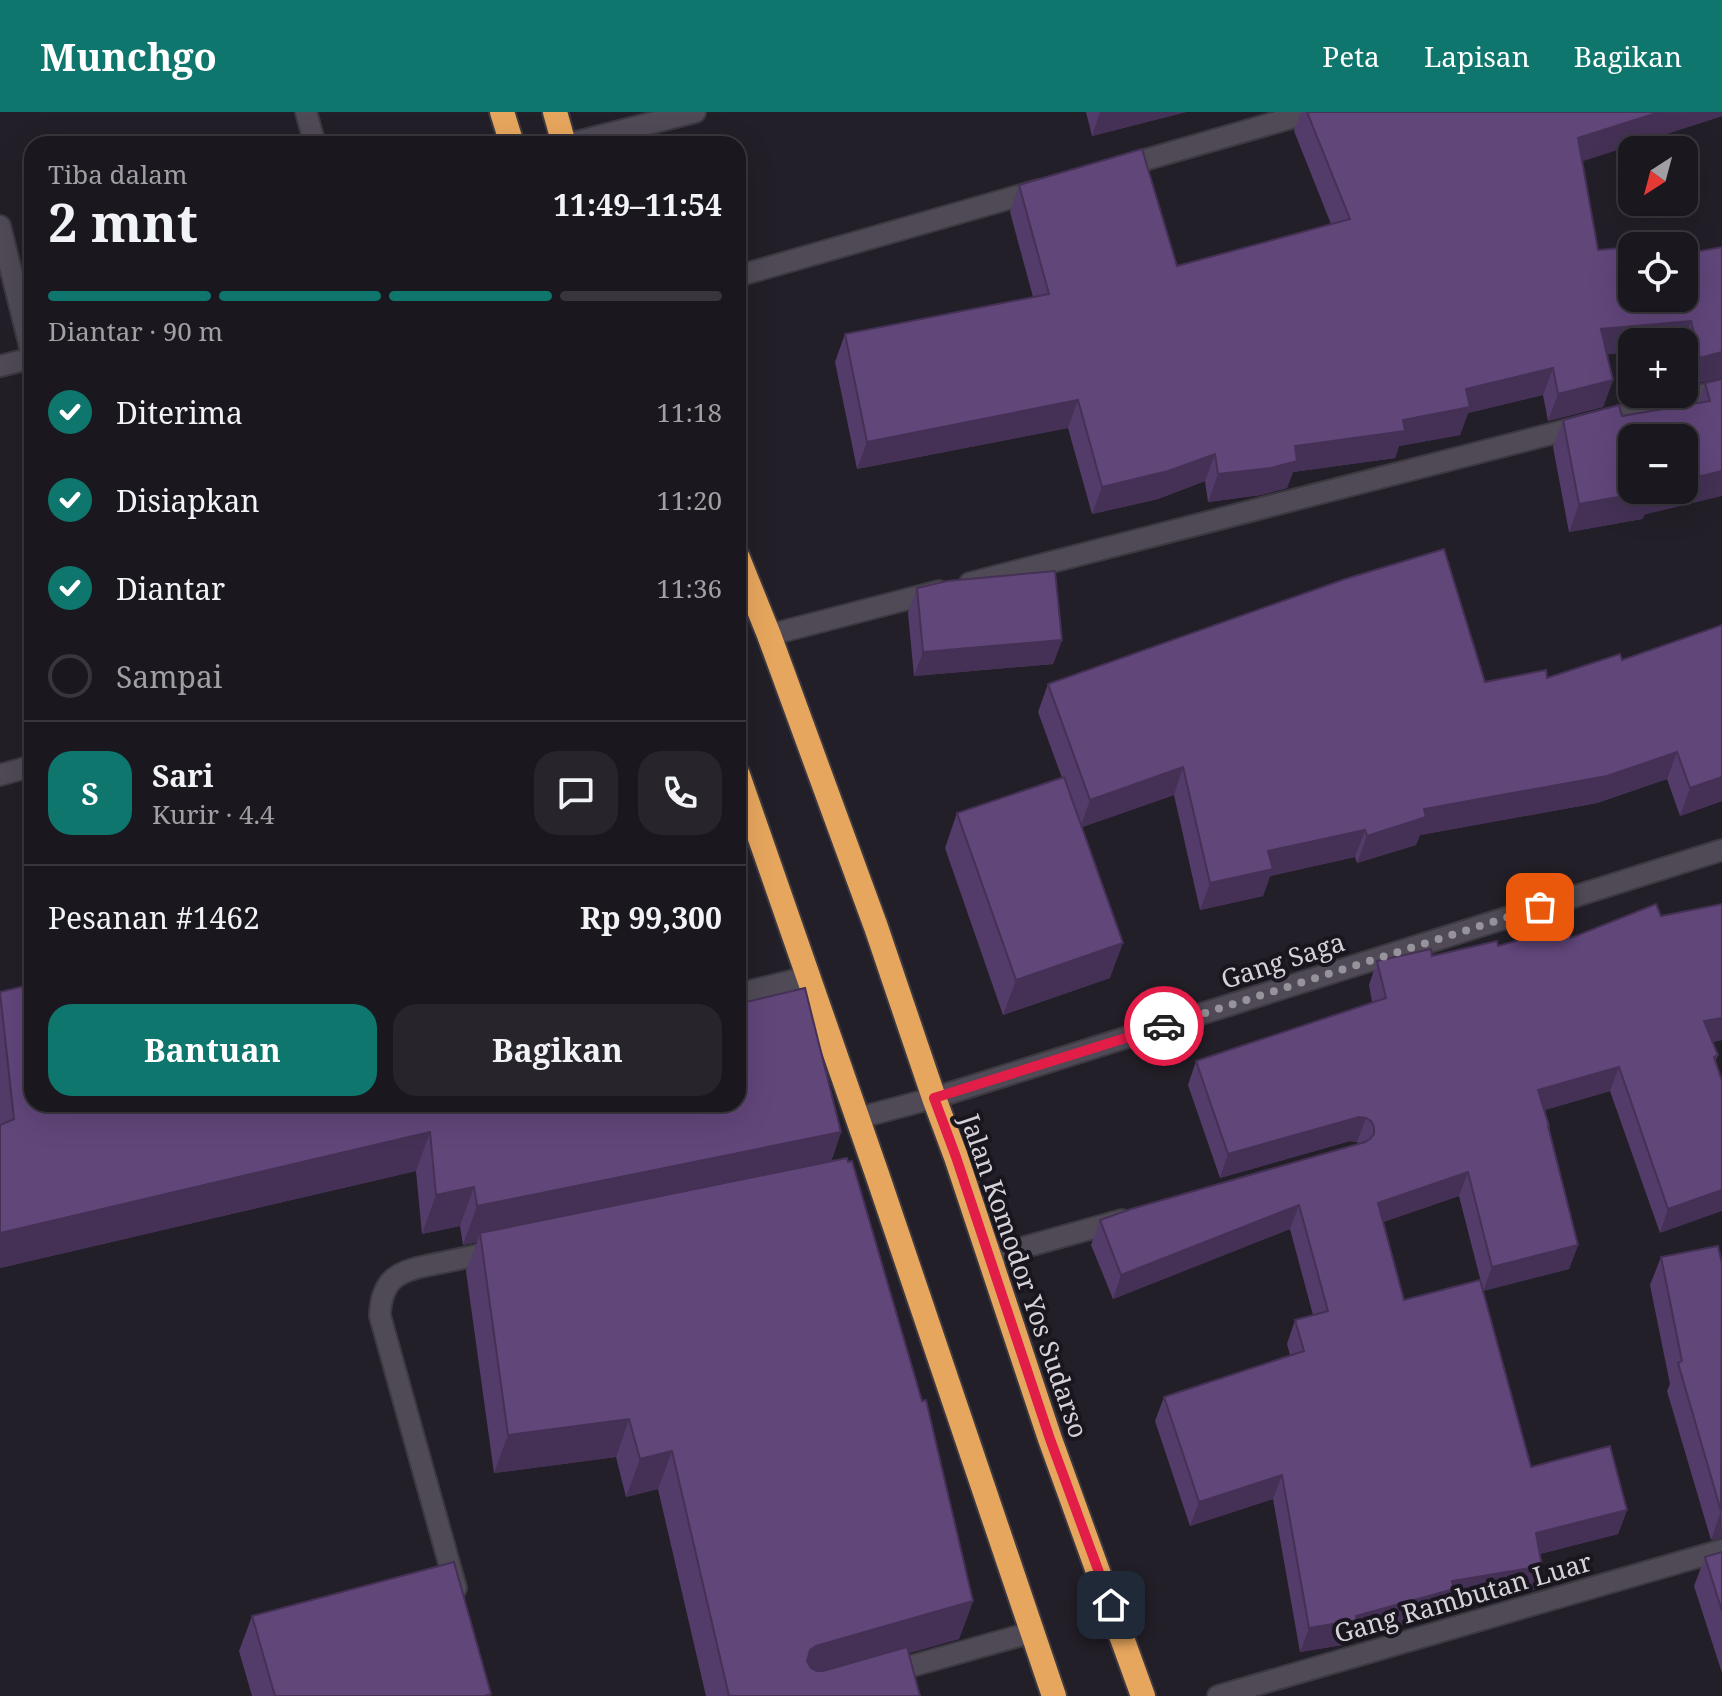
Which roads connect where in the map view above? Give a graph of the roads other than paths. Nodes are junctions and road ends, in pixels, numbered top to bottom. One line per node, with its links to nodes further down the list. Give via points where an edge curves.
1 (306, 112): 6 (street)
2 (502, 112): 7 (highway)
3 (555, 112): 8 (highway)
4 (695, 112): 9 (street)
5 (1312, 112): 10 (street)
6 (313, 136)
7 (510, 136)
8 (563, 136)
9 (598, 136)
10 (1101, 172)
11 (1055, 185): 13 (street)
12 (0, 226): 14 (street)
13 (746, 274)
14 (24, 324)
15 (24, 359): 16 (street)
16 (0, 366)
17 (1722, 390): 19 (street)
18 (746, 578): 19 (highway, Jalan Komodor Yos Sudarso)
19 (769, 635): 26 (highway, Jalan Komodor Yos Sudarso)
20 (24, 768): 21 (street)
21 (0, 775)
22 (746, 798): 24 (highway)
23 (1722, 850): 26 (street, Gang Saga)
24 (807, 977): 25 (street); 27 (highway)
25 (746, 992)
26 (934, 1098): 27 (street, Gang Saga); 30 (highway, Jalan Komodor Yos Sudarso)
27 (858, 1118): 33 (highway, via 870,1175)
28 (1139, 1215): 30 (street)
29 (511, 1248): 32 (street, via 405,1270 380,1302)
30 (999, 1254): 36 (highway, Jalan Komodor Yos Sudarso, via 1050,1439)
31 (1722, 1550): 37 (street, Gang Rambutan Luar)
32 (459, 1600)
33 (1033, 1632): 34 (street); 35 (highway)
34 (866, 1679)
35 (1054, 1696)
36 (1143, 1696)
37 (1218, 1696)

